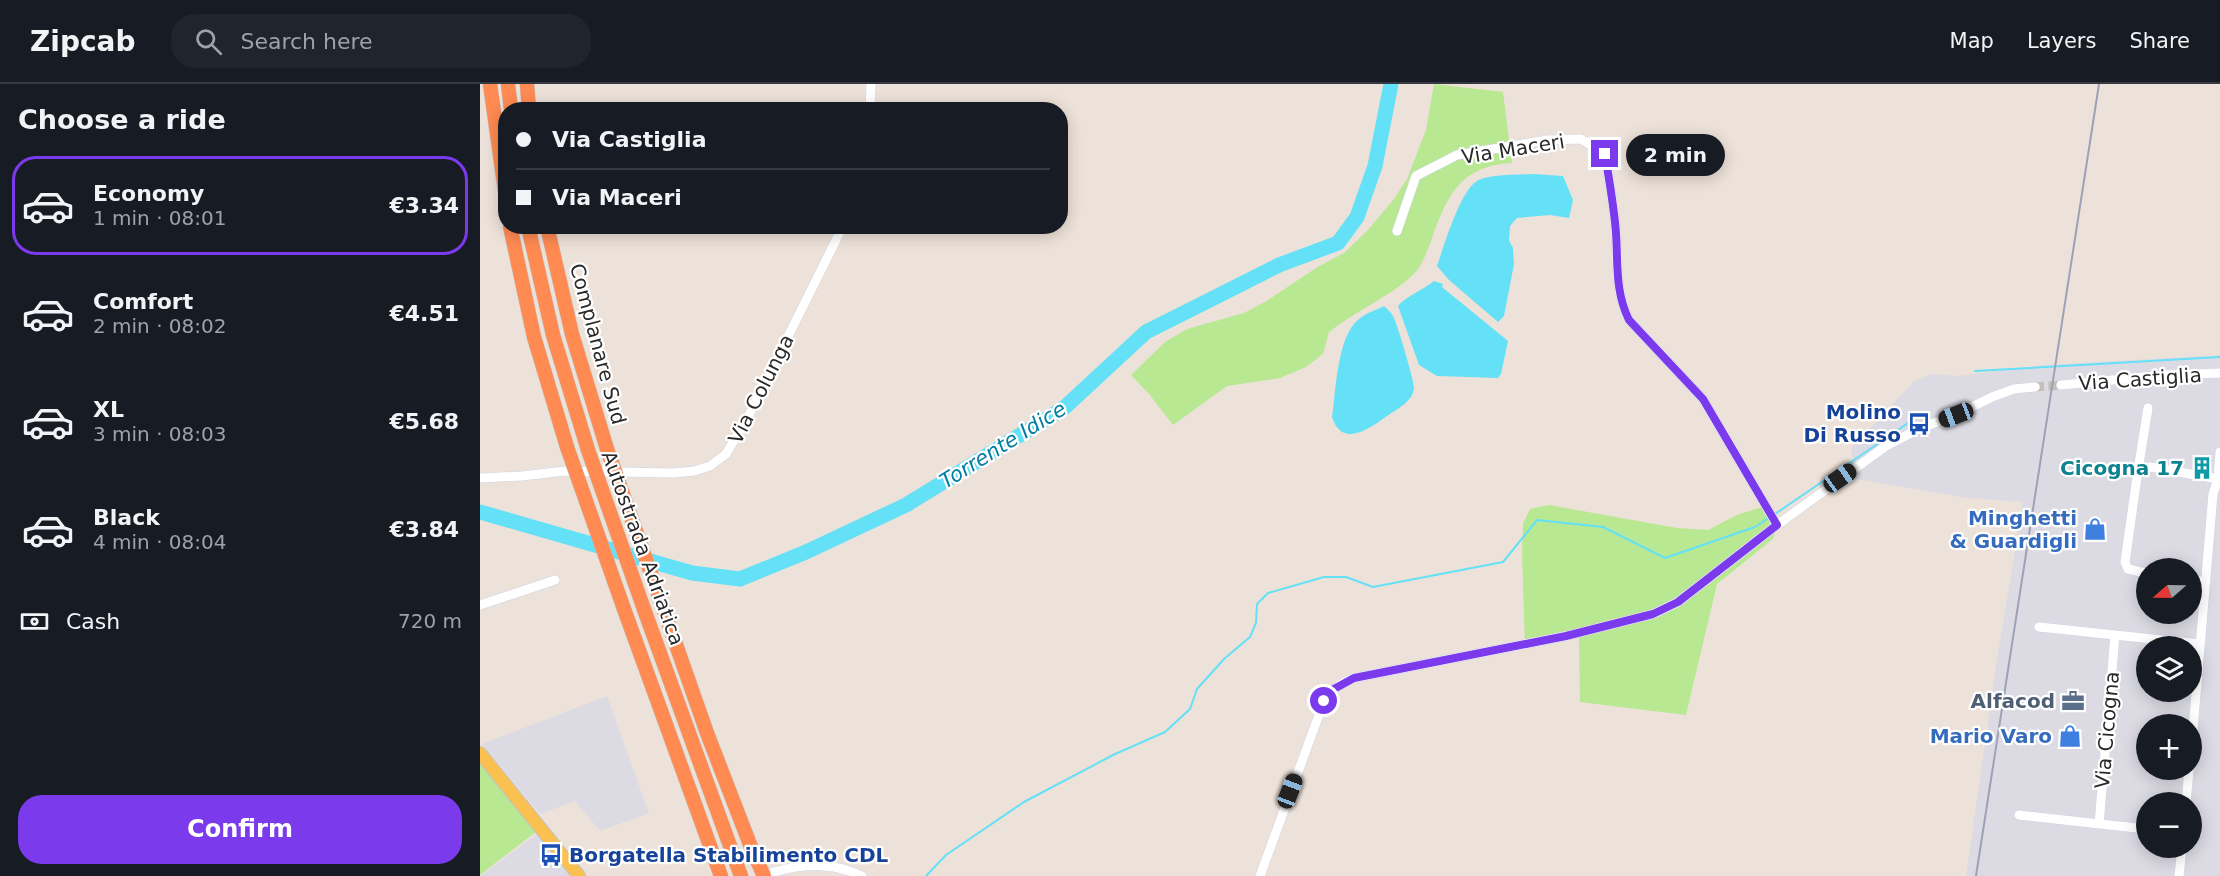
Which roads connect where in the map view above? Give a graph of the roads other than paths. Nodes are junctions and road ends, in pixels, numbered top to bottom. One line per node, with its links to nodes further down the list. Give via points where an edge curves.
1 (490, 84): 8 (highway)
2 (508, 84): 5 (highway)
3 (527, 84): 6 (highway)
4 (871, 84): 7 (street)
5 (510, 102)
6 (528, 102)
7 (870, 102)
8 (498, 141)
9 (1396, 231): 22 (street, Via Maceri, via 1416,176 1457,155 1547,140 1581,139 1605,154 1616,233 1618,289 1629,320 1703,399)
10 (512, 234): 38 (highway, Autostrada Adriatica, bridge, via 534,337 567,447)
11 (530, 234): 39 (highway, Autostrada Adriatica, bridge, via 553,335 588,450)
12 (549, 234): 40 (highway, Complanare Sud, bridge, via 572,334 607,449 707,733)
13 (839, 234): 20 (street, Via Colunga, via 748,417 726,454 710,465 673,473 565,471)
14 (2220, 373): 15 (street, Via Castiglia)
15 (2061, 385)
16 (2035, 387): 22 (street, via 2014,389 1921,428 1886,446)
17 (2148, 408): 19 (street)
18 (2220, 452): 21 (street)
19 (2138, 470): 21 (street, via 2151,467); 23 (street, via 2125,562 2128,569)
20 (480, 478)
21 (2218, 479): 26 (street)
22 (1774, 519): 42 (street, via 1678,602 1653,614 1340,684 1324,701)
23 (2136, 571)
24 (555, 580): 27 (street)
25 (2202, 581): 26 (street)
26 (2206, 582): 30 (street)
27 (480, 605)
28 (2039, 627): 29 (street)
29 (2115, 635): 31 (street); 34 (street, Via Cicogna)
30 (2201, 636)
31 (2136, 637)
32 (480, 753): 37 (main road)
33 (2019, 815): 34 (street)
34 (2099, 824): 35 (street)
35 (2136, 829)
36 (2181, 858): 43 (street)
37 (579, 876)
38 (721, 876)
39 (741, 876)
40 (763, 876): 41 (street, via 811,864 837,867)
41 (862, 876)
42 (1260, 876)
43 (2180, 876)

